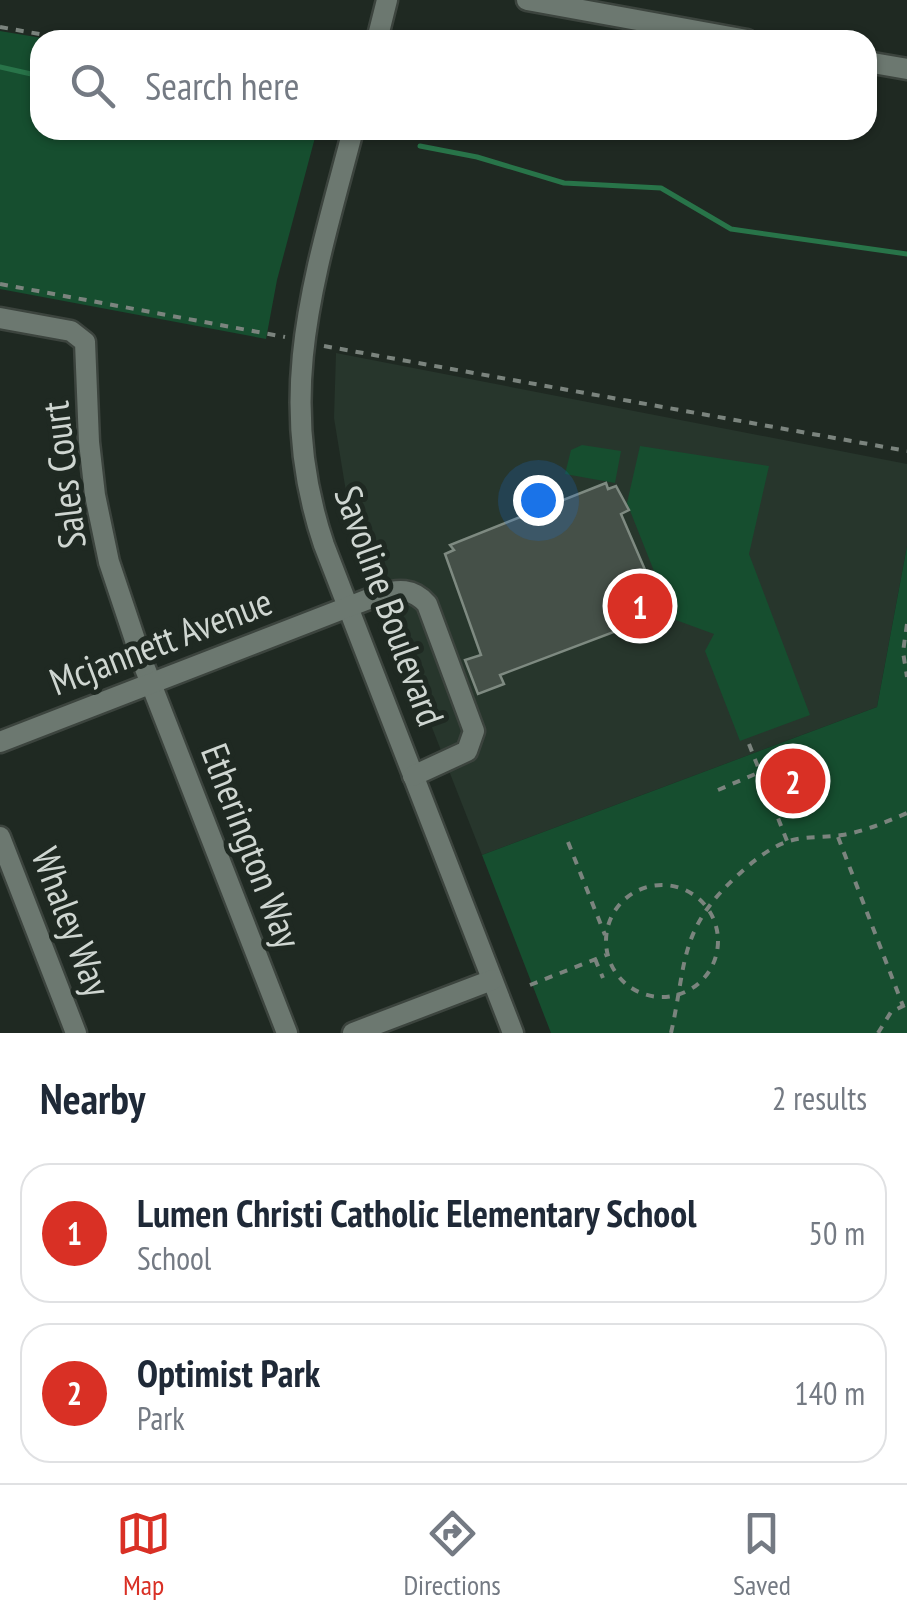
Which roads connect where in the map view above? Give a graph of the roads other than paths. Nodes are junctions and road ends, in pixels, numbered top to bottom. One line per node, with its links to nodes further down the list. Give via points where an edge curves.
1 (387, 0): 3 (street)
2 (528, 0): 4 (street)
3 (379, 30)
4 (692, 30)
5 (877, 64): 6 (street)
6 (907, 69)
7 (351, 140): 9 (street, Savoline Boulevard, via 306,320 300,392 309,494)
8 (0, 318): 10 (street, Sales Court, via 71,331 86,342 100,522)
9 (348, 608): 10 (street, Mcjannett Avenue); 12 (street, Savoline Boulevard); 12 (street, Mcjannett Avenue, via 396,590 419,595 466,703 474,731 467,751)
10 (151, 684): 11 (street, Mcjannett Avenue); 16 (street, Etherington Way)
11 (0, 742)
12 (413, 776): 14 (street, Savoline Boulevard)
13 (0, 838): 15 (street, Whaley Way)
14 (492, 980): 17 (street); 18 (street, Savoline Boulevard)
15 (76, 1033)
16 (287, 1033)
17 (354, 1033)
18 (513, 1033)

